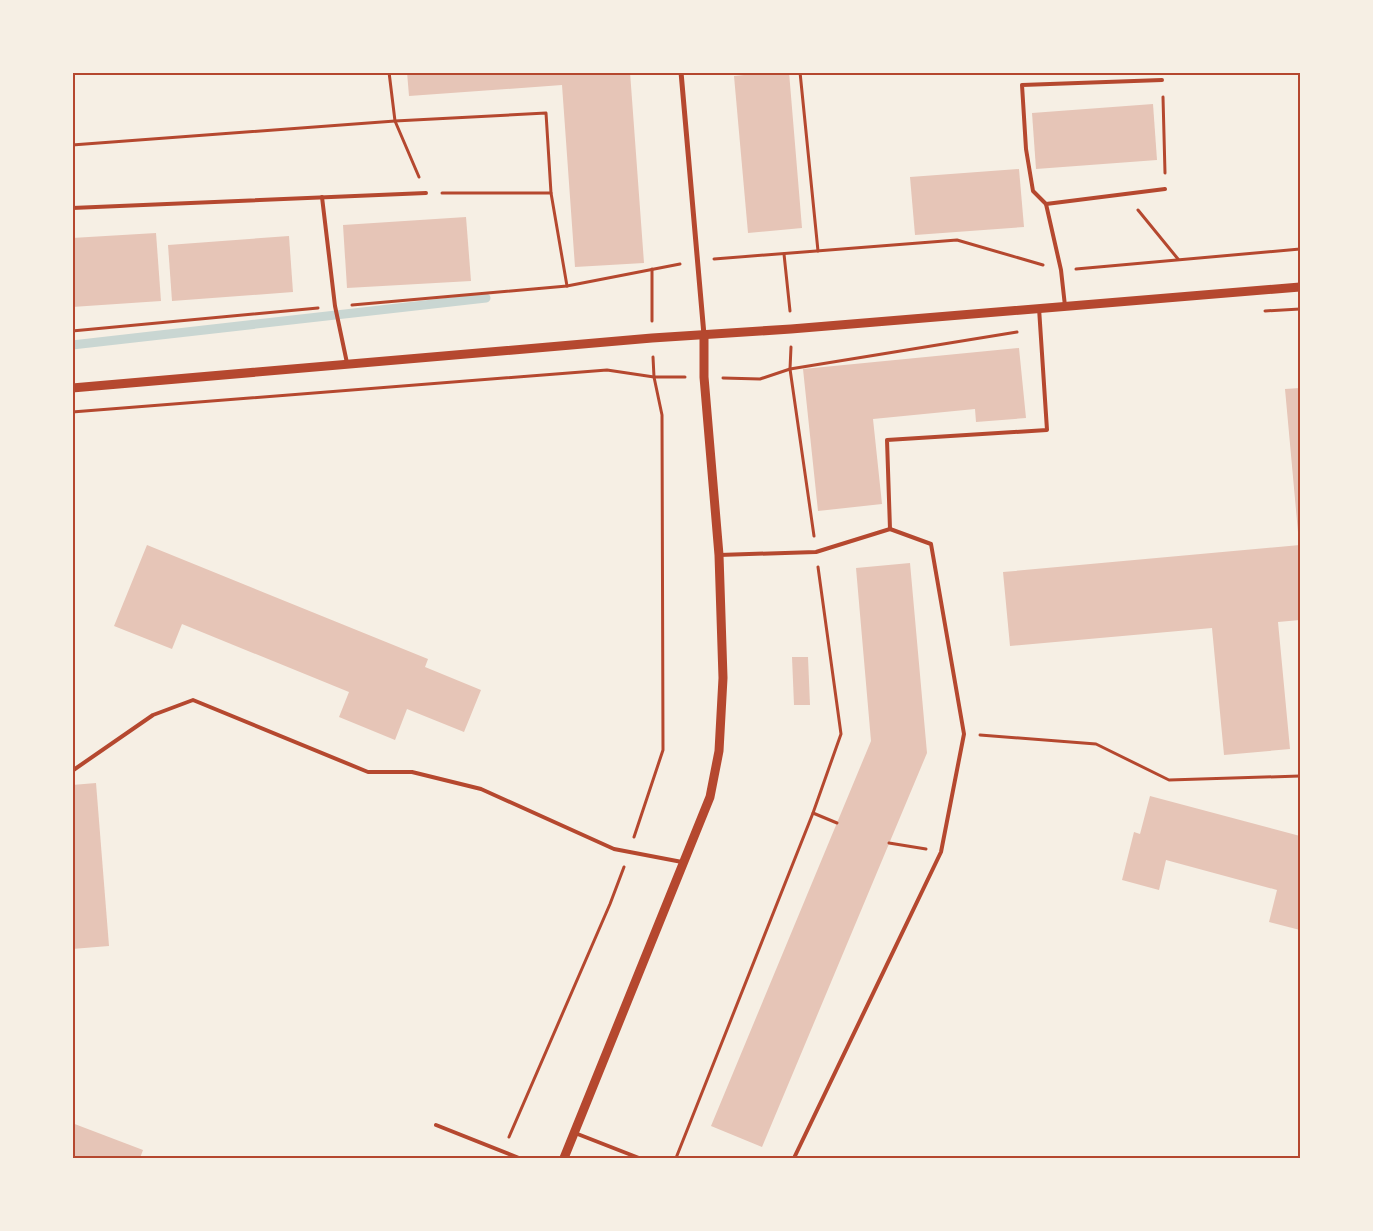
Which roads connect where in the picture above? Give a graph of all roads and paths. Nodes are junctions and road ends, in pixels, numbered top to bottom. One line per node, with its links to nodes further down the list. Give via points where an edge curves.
1 (389, 72): 5 (path)
2 (681, 72): 17 (street)
3 (800, 72): 15 (path)
4 (1162, 80): 7 (path); 12 (lane, via 1022,85 1026,149 1033,191)
5 (395, 121): 6 (path); 8 (path); 9 (path, via 546,113)
6 (72, 145)
7 (1165, 189): 10 (lane)
8 (426, 193): 9 (path); 11 (lane)
9 (551, 193): 20 (path)
10 (1126, 194): 12 (lane); 16 (path)
11 (322, 197): 13 (lane); 22 (lane)
12 (1046, 204): 19 (lane)
13 (72, 208)
14 (1300, 249): 16 (path)
15 (818, 251): 17 (path); 19 (path, via 957,240)
16 (1179, 260): 19 (path)
17 (697, 261): 18 (path); 29 (street)
18 (652, 269): 20 (path); 30 (path)
19 (1061, 270): 23 (lane)
20 (566, 286): 22 (path)
21 (1300, 287): 23 (street)
22 (335, 306): 28 (path); 31 (lane)
23 (1065, 306): 24 (street)
24 (1040, 308): 27 (lane); 29 (street)
25 (1300, 309): 26 (path)
26 (1262, 312)
27 (1041, 328): 33 (path, via 790,369 760,379); 36 (lane, via 1047,430 887,440)
28 (72, 331)
29 (704, 335): 30 (street); 33 (street)
30 (652, 338): 31 (street); 32 (path)
31 (348, 365): 34 (street)
32 (654, 377): 33 (path); 35 (path, via 607,370); 43 (path, via 662,415 663,750)
33 (704, 377): 37 (street)
34 (72, 388)
35 (72, 412)
36 (890, 529): 37 (lane, via 816,552); 38 (lane, via 931,544)
37 (719, 555): 45 (street, via 723,678 719,751 710,797)
38 (964, 734): 40 (path, via 1096,744 1170,780); 44 (lane)
39 (72, 771): 43 (lane, via 153,715 194,700 368,772 412,772 481,789 614,849)
40 (1300, 776)
41 (837, 823): 52 (path, via 813,813)
42 (889, 843): 44 (path)
43 (629, 852): 45 (lane); 48 (path, via 610,904)
44 (941, 852): 53 (lane)
45 (684, 863): 47 (street)
46 (436, 1125): 48 (lane)
47 (575, 1133): 50 (street); 51 (lane)
48 (502, 1152): 49 (lane)
49 (519, 1158)
50 (564, 1158)
51 (640, 1158)
52 (676, 1158)
53 (794, 1158)

